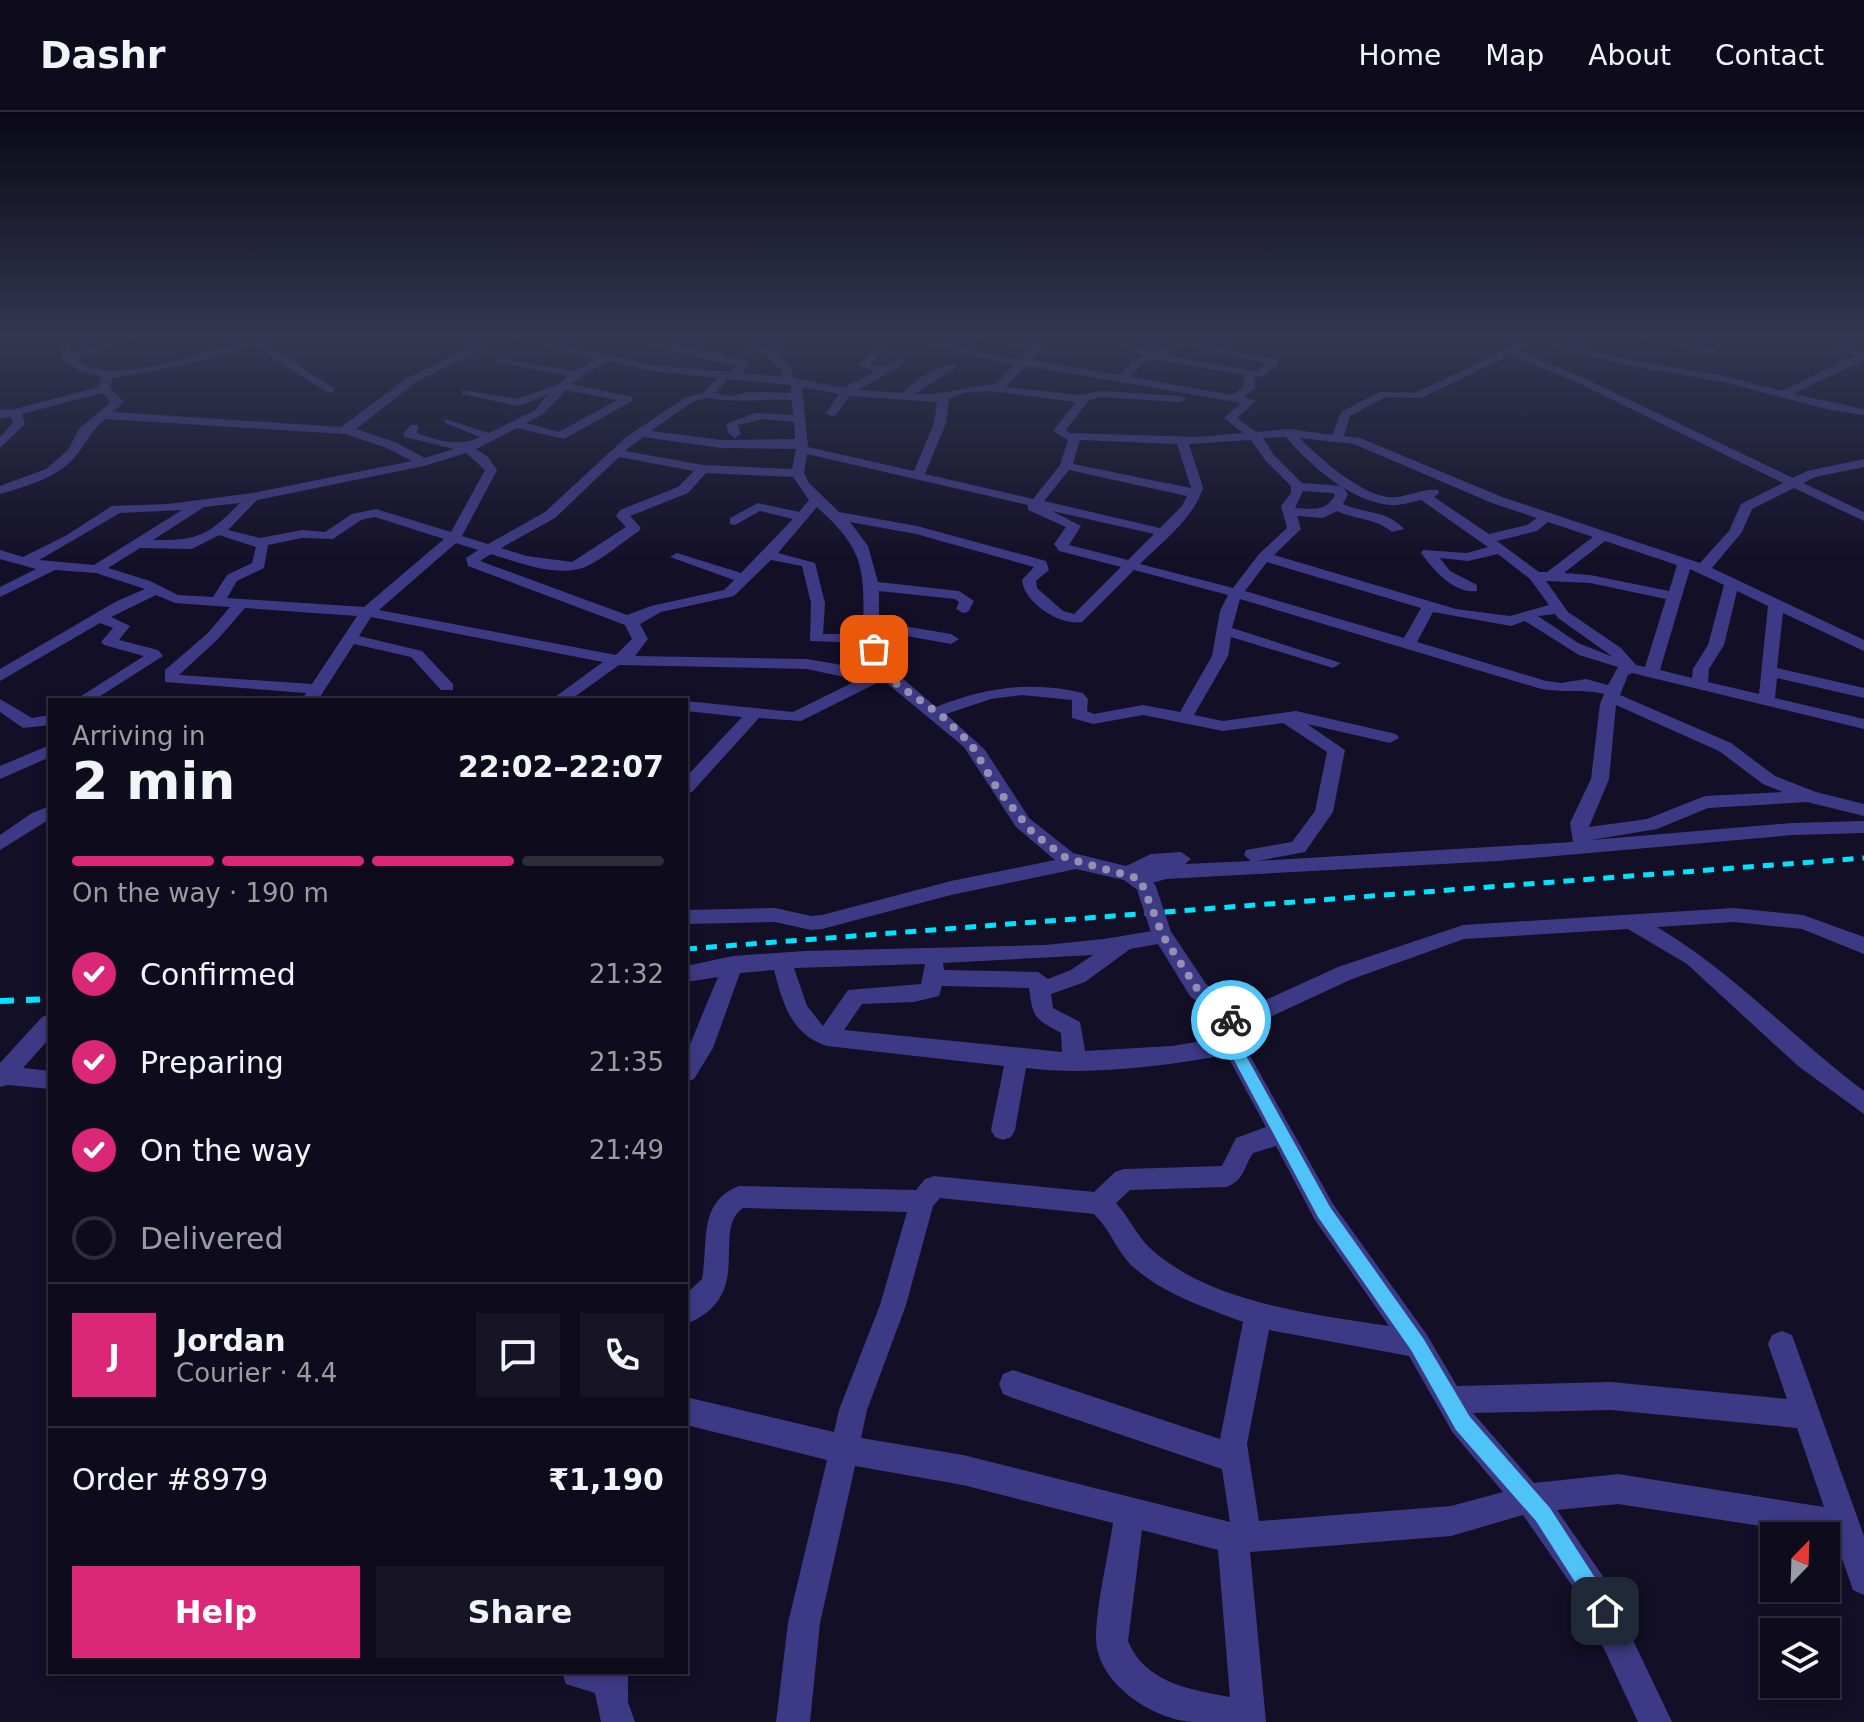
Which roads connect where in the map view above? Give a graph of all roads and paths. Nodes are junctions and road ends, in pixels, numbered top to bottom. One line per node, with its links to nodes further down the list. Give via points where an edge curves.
1 (105, 412): 13 (street)
2 (370, 412): 18 (street)
3 (539, 412): 16 (street)
4 (604, 412): 16 (street, via 560,436)
5 (671, 412): 19 (street)
6 (796, 412): 14 (street)
7 (941, 412): 36 (street)
8 (1075, 412): 23 (street, via 1059,431)
9 (1238, 412): 22 (street, via 1230,418)
10 (1348, 412): 25 (street)
11 (1670, 412): 37 (street)
12 (4, 413): 27 (street, via 17,415 18,426)
13 (101, 415): 18 (street); 40 (street, via 50,472)
14 (797, 419): 21 (street, via 736,421); 28 (street)
15 (449, 421): 24 (street)
16 (515, 424): 24 (street)
17 (415, 428): 29 (street, via 409,434 425,443 456,443)
18 (346, 430): 31 (street)
19 (641, 433): 28 (street, via 721,444); 30 (street)
20 (1289, 433): 22 (street); 25 (street); 45 (street, via 1317,462)
21 (735, 434)
22 (1253, 435): 26 (street); 39 (street)
23 (1075, 436): 26 (street); 33 (street)
24 (490, 437): 29 (street)
25 (1337, 438): 38 (street)
26 (1182, 441): 41 (street)
27 (0, 444)
28 (801, 446): 35 (street); 36 (street)
29 (466, 449): 31 (street); 60 (street, via 491,470)
30 (616, 453): 34 (street); 64 (street, via 550,515)
31 (424, 462): 43 (street)
32 (1864, 463): 37 (street)
33 (1066, 466): 41 (street); 46 (street)
34 (703, 469): 35 (street); 64 (street, via 679,492 625,513 634,528 579,565 525,560)
35 (798, 473): 44 (street)
36 (919, 474): 46 (street)
37 (1790, 483): 53 (street); 75 (street, via 1746,507 1735,532)
38 (1465, 486): 42 (street); 52 (street)
39 (1298, 487): 48 (street, via 1337,489 1342,494); 49 (street)
40 (0, 490)
41 (1195, 494): 58 (street)
42 (1422, 495): 45 (street); 61 (street)
43 (253, 497): 47 (street); 57 (street)
44 (817, 499): 50 (street); 51 (street)
45 (1392, 501): 54 (street, via 1398,512)
46 (1038, 502): 58 (street); 73 (street, via 1033,509 1074,526 1061,544 1064,548)
47 (200, 504): 63 (street); 71 (street, via 113,509)
48 (1336, 506): 49 (street, via 1323,514); 54 (street)
49 (1290, 512): 69 (street, via 1294,529)
50 (800, 516): 55 (street, via 758,507); 67 (street)
51 (837, 516): 73 (street, via 917,530 1041,564 1042,570 1027,585 1067,618 1083,616); 79 (street, via 861,545)
52 (1547, 516): 59 (street); 61 (street, via 1532,528)
53 (1864, 517)
54 (1384, 518): 56 (street)
55 (735, 521)
56 (1397, 529)
57 (218, 531): 62 (street); 63 (street, via 192,545)
58 (1165, 533): 73 (street)
59 (1603, 535): 70 (street); 76 (street)
60 (455, 537): 62 (street, via 369,513 334,535 302,534); 64 (street); 91 (street)
61 (1487, 539): 65 (street)
62 (260, 542): 85 (street, via 259,565 232,578)
63 (136, 544): 74 (street)
64 (488, 547): 94 (street, via 473,563)
65 (1501, 550): 76 (street); 80 (street, via 1468,557 1428,553 1445,574)
66 (0, 554): 71 (street)
67 (768, 555): 77 (street); 96 (street, via 808,563 818,603 815,638)
68 (677, 557): 77 (street)
69 (1264, 557): 83 (street); 88 (street)
70 (1685, 562): 75 (street); 84 (street)
71 (23, 563): 72 (street)
72 (50, 567): 74 (street); 82 (street)
73 (1132, 567): 83 (street)
74 (97, 569): 81 (street)
75 (1703, 569): 78 (street)
76 (1542, 576): 84 (street, via 1603,581); 90 (street)
77 (745, 579): 94 (street, via 729,593 656,609)
78 (1732, 583): 86 (street); 108 (street)
79 (872, 586): 89 (street, via 959,595 967,601); 96 (street)
80 (1472, 588)
81 (156, 590): 85 (street, via 175,599); 93 (street)
82 (0, 593)
83 (1236, 593): 95 (street); 99 (street)
84 (1672, 596): 105 (street)
85 (217, 603): 87 (street)
86 (1776, 604): 100 (street); 104 (street)
87 (240, 605): 91 (street); 111 (street, via 171,673 171,679)
88 (1429, 606): 92 (street, via 1504,621); 99 (street)
89 (963, 609)
90 (1558, 609): 92 (street); 103 (street, via 1616,651)
91 (367, 612): 97 (street); 101 (street)
92 (1527, 615): 103 (street, via 1578,650)
93 (99, 618): 106 (street); 113 (street, via 122,626 109,642 155,656)
94 (631, 621): 101 (street, via 640,639)
95 (1224, 630): 102 (street); 121 (street, via 1220,656)
96 (874, 632): 98 (street); 107 (street)
97 (349, 638): 109 (street, via 416,654); 111 (street)
98 (951, 639)
99 (1407, 646): 112 (street, via 1554,687 1586,684)
100 (1864, 646)
101 (620, 660): 107 (street, via 807,664); 114 (street)
102 (1333, 663)
103 (1627, 666): 105 (street); 112 (street)
104 (1769, 671): 110 (street); 115 (street)
105 (1651, 674): 108 (street)
106 (0, 676)
107 (878, 676): 118 (street, via 795,717); 119 (street)
108 (1699, 686): 115 (street)
109 (447, 687)
110 (1864, 693)
111 (314, 695)
112 (1612, 695): 130 (street, via 1725,747 1761,775); 134 (street, via 1600,779 1581,817)
113 (86, 698)
114 (563, 698)
115 (1766, 703): 123 (street)
116 (0, 704): 122 (street, via 29,724)
117 (688, 706): 118 (street)
118 (756, 712): 127 (street)
119 (937, 712): 121 (street, via 988,692 1017,688 1077,696 1078,714 1087,719 1134,710); 136 (street, via 978,752 1026,826)
120 (1285, 716): 121 (street, via 1223,726); 124 (street); 137 (street, via 1333,746 1338,755 1324,812 1298,847 1151,861)
121 (1184, 719)
122 (48, 720)
123 (1864, 724)
124 (1390, 738)
125 (48, 751): 128 (street)
126 (688, 762): 127 (street)
127 (709, 763): 129 (street)
128 (0, 773)
129 (688, 786)
130 (1811, 797): 131 (street); 134 (street, via 1705,802 1650,825)
131 (1864, 810)
132 (48, 813): 135 (street)
133 (1864, 827): 134 (street)
134 (1582, 841): 137 (street, via 1412,860 1166,872)
135 (0, 844)
136 (1079, 862): 137 (street); 138 (street, via 822,922 775,915)
137 (1139, 881): 140 (street, bridge)
138 (688, 917)
139 (1631, 921): 142 (street, via 1734,915 1796,921); 150 (street, via 1443,936 1333,978 1251,1016); 157 (street, via 1694,959 1806,1060)
140 (1162, 934): 141 (street); 150 (street)
141 (1124, 945): 143 (street); 148 (street, via 1078,976)
142 (1864, 946)
143 (934, 955): 144 (street); 147 (street)
144 (782, 961): 145 (street); 151 (street, via 796,1007 811,1030)
145 (733, 964): 146 (street); 154 (street, via 702,1048)
146 (688, 974)
147 (934, 978): 148 (street, via 1030,977 1038,980); 151 (street, via 925,993 856,996)
148 (1040, 990): 153 (street, via 1043,1013 1072,1028)
149 (48, 1027): 155 (street)
150 (1232, 1032): 153 (street, via 1172,1055); 159 (street)
151 (827, 1037): 152 (street)
152 (1016, 1059): 153 (street); 158 (street)
153 (1074, 1061)
154 (688, 1070)
155 (1, 1076): 156 (street)
156 (48, 1080)
157 (1864, 1104)
158 (1003, 1130)
159 (1283, 1134): 161 (street, via 1243,1144 1226,1176 1124,1180); 164 (street, via 1324,1212)
160 (922, 1201): 161 (street, via 926,1192 941,1186); 162 (street, via 729,1201 720,1216 714,1286); 170 (street)
161 (1099, 1204): 163 (street, via 1124,1241 1148,1263 1207,1298)
162 (688, 1309)
163 (1258, 1316): 164 (street); 171 (street)
164 (1417, 1344): 167 (street)
165 (1782, 1344): 169 (street)
166 (1013, 1384): 171 (street)
167 (1449, 1400): 169 (street, via 1611,1396); 172 (street, via 1476,1441)
168 (688, 1411): 170 (street)
169 (1808, 1415): 174 (street)
170 (843, 1449): 173 (street, via 963,1470); 180 (street, via 804,1623)
171 (1233, 1458): 175 (street)
172 (1528, 1498): 174 (street, via 1638,1489); 175 (street, via 1451,1521); 181 (street, via 1591,1586)
173 (1129, 1514): 175 (street); 178 (street, via 1112,1641 1116,1659 1145,1690)
174 (1845, 1525): 176 (street)
175 (1239, 1538): 178 (street)
176 (1864, 1579)
177 (611, 1676): 179 (street)
178 (1249, 1720)
179 (618, 1722)
180 (793, 1722)
181 (1655, 1722)

